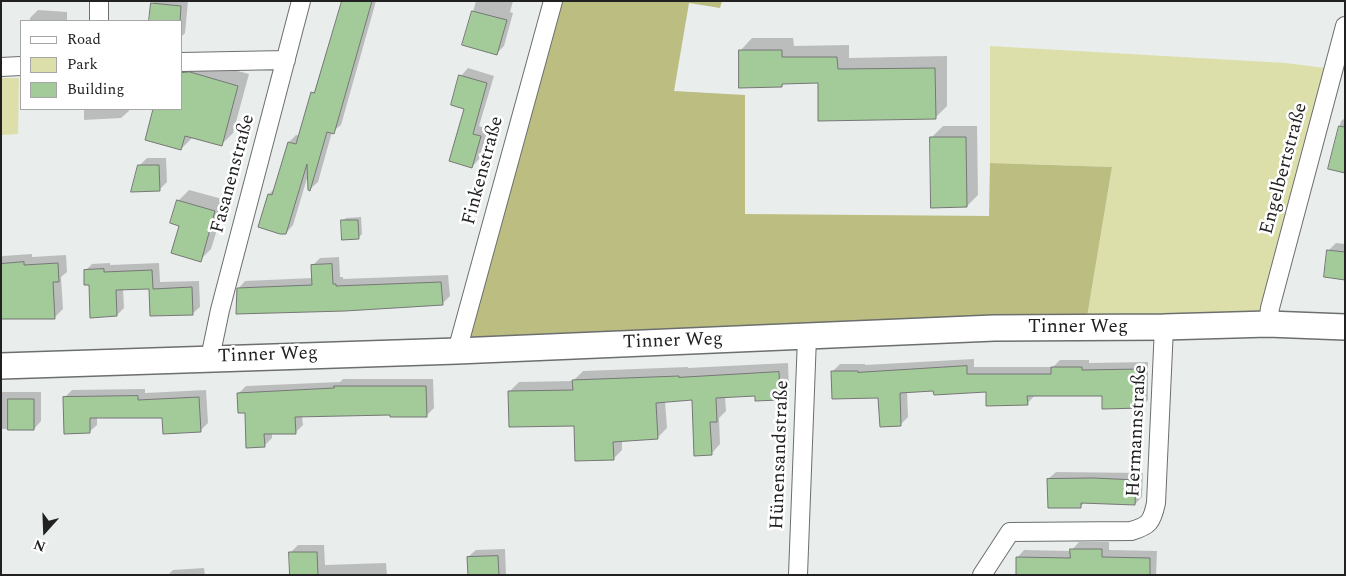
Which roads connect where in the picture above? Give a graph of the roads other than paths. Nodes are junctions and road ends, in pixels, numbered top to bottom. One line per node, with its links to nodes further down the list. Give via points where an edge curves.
1 (99, 1): 4 (street)
2 (301, 1): 6 (street, Fasanenstraße)
3 (553, 1): 14 (street, Finkenstraße)
4 (99, 20)
5 (1345, 26): 10 (street, Engelbertstraße)
6 (286, 60): 7 (street); 15 (street, Fasanenstraße)
7 (182, 62)
8 (20, 66): 9 (street)
9 (1, 67)
10 (1268, 324): 11 (street, Tinner Weg); 12 (street, Tinner Weg)
11 (1164, 327): 13 (street, Tinner Weg, via 994,328); 18 (street, Hermannstraße, via 1153,518 1145,527 1131,531 1010,532)
12 (1345, 327)
13 (807, 337): 14 (street, Tinner Weg); 17 (street, Hünensandstraße)
14 (457, 351): 15 (street, Tinner Weg)
15 (210, 358): 16 (street, Tinner Weg)
16 (1, 366)
17 (798, 575)
18 (982, 575)

